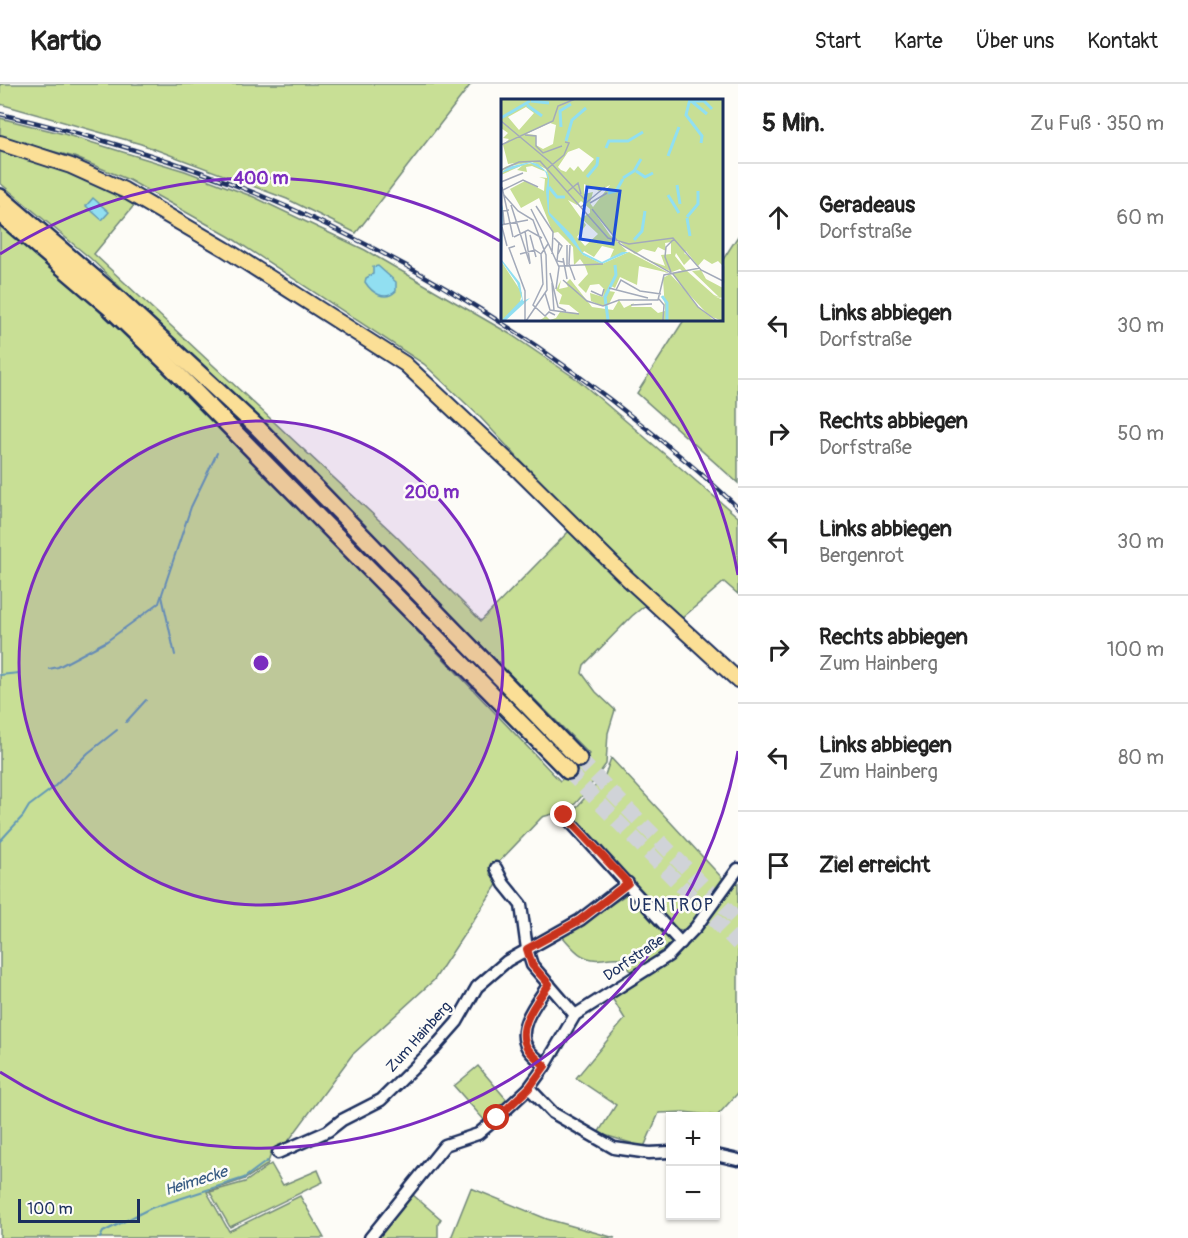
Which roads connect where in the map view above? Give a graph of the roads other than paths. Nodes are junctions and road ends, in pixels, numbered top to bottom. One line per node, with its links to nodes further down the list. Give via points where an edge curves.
1 (0, 143): 4 (main road, via 71,166 124,190 405,364)
2 (0, 197): 5 (highway, via 106,287 257,428)
3 (0, 214): 6 (highway, via 168,364)
4 (738, 680)
5 (579, 759)
6 (568, 771)
7 (564, 815): 10 (street)
8 (496, 868): 12 (street, via 521,905)
9 (738, 869): 11 (street, Dorfstraße)
10 (628, 883): 11 (street); 12 (street, Zum Hainberg, via 580,920)
11 (681, 943): 14 (street, Dorfstraße, via 668,956)
12 (527, 949): 13 (street, via 532,965); 18 (street, Zum Hainberg, via 477,987 457,1022 381,1100)
13 (549, 984): 14 (street); 15 (street, via 523,1032 527,1048)
14 (575, 1015): 15 (street, Dorfstraße)
15 (545, 1066): 16 (street, Dorfstraße)
16 (529, 1088): 17 (street, via 553,1113 614,1148); 21 (street, Dorfstraße, via 478,1134 445,1145)
17 (666, 1152)
18 (278, 1154)
19 (720, 1156): 20 (street)
20 (738, 1160)
21 (370, 1238)

